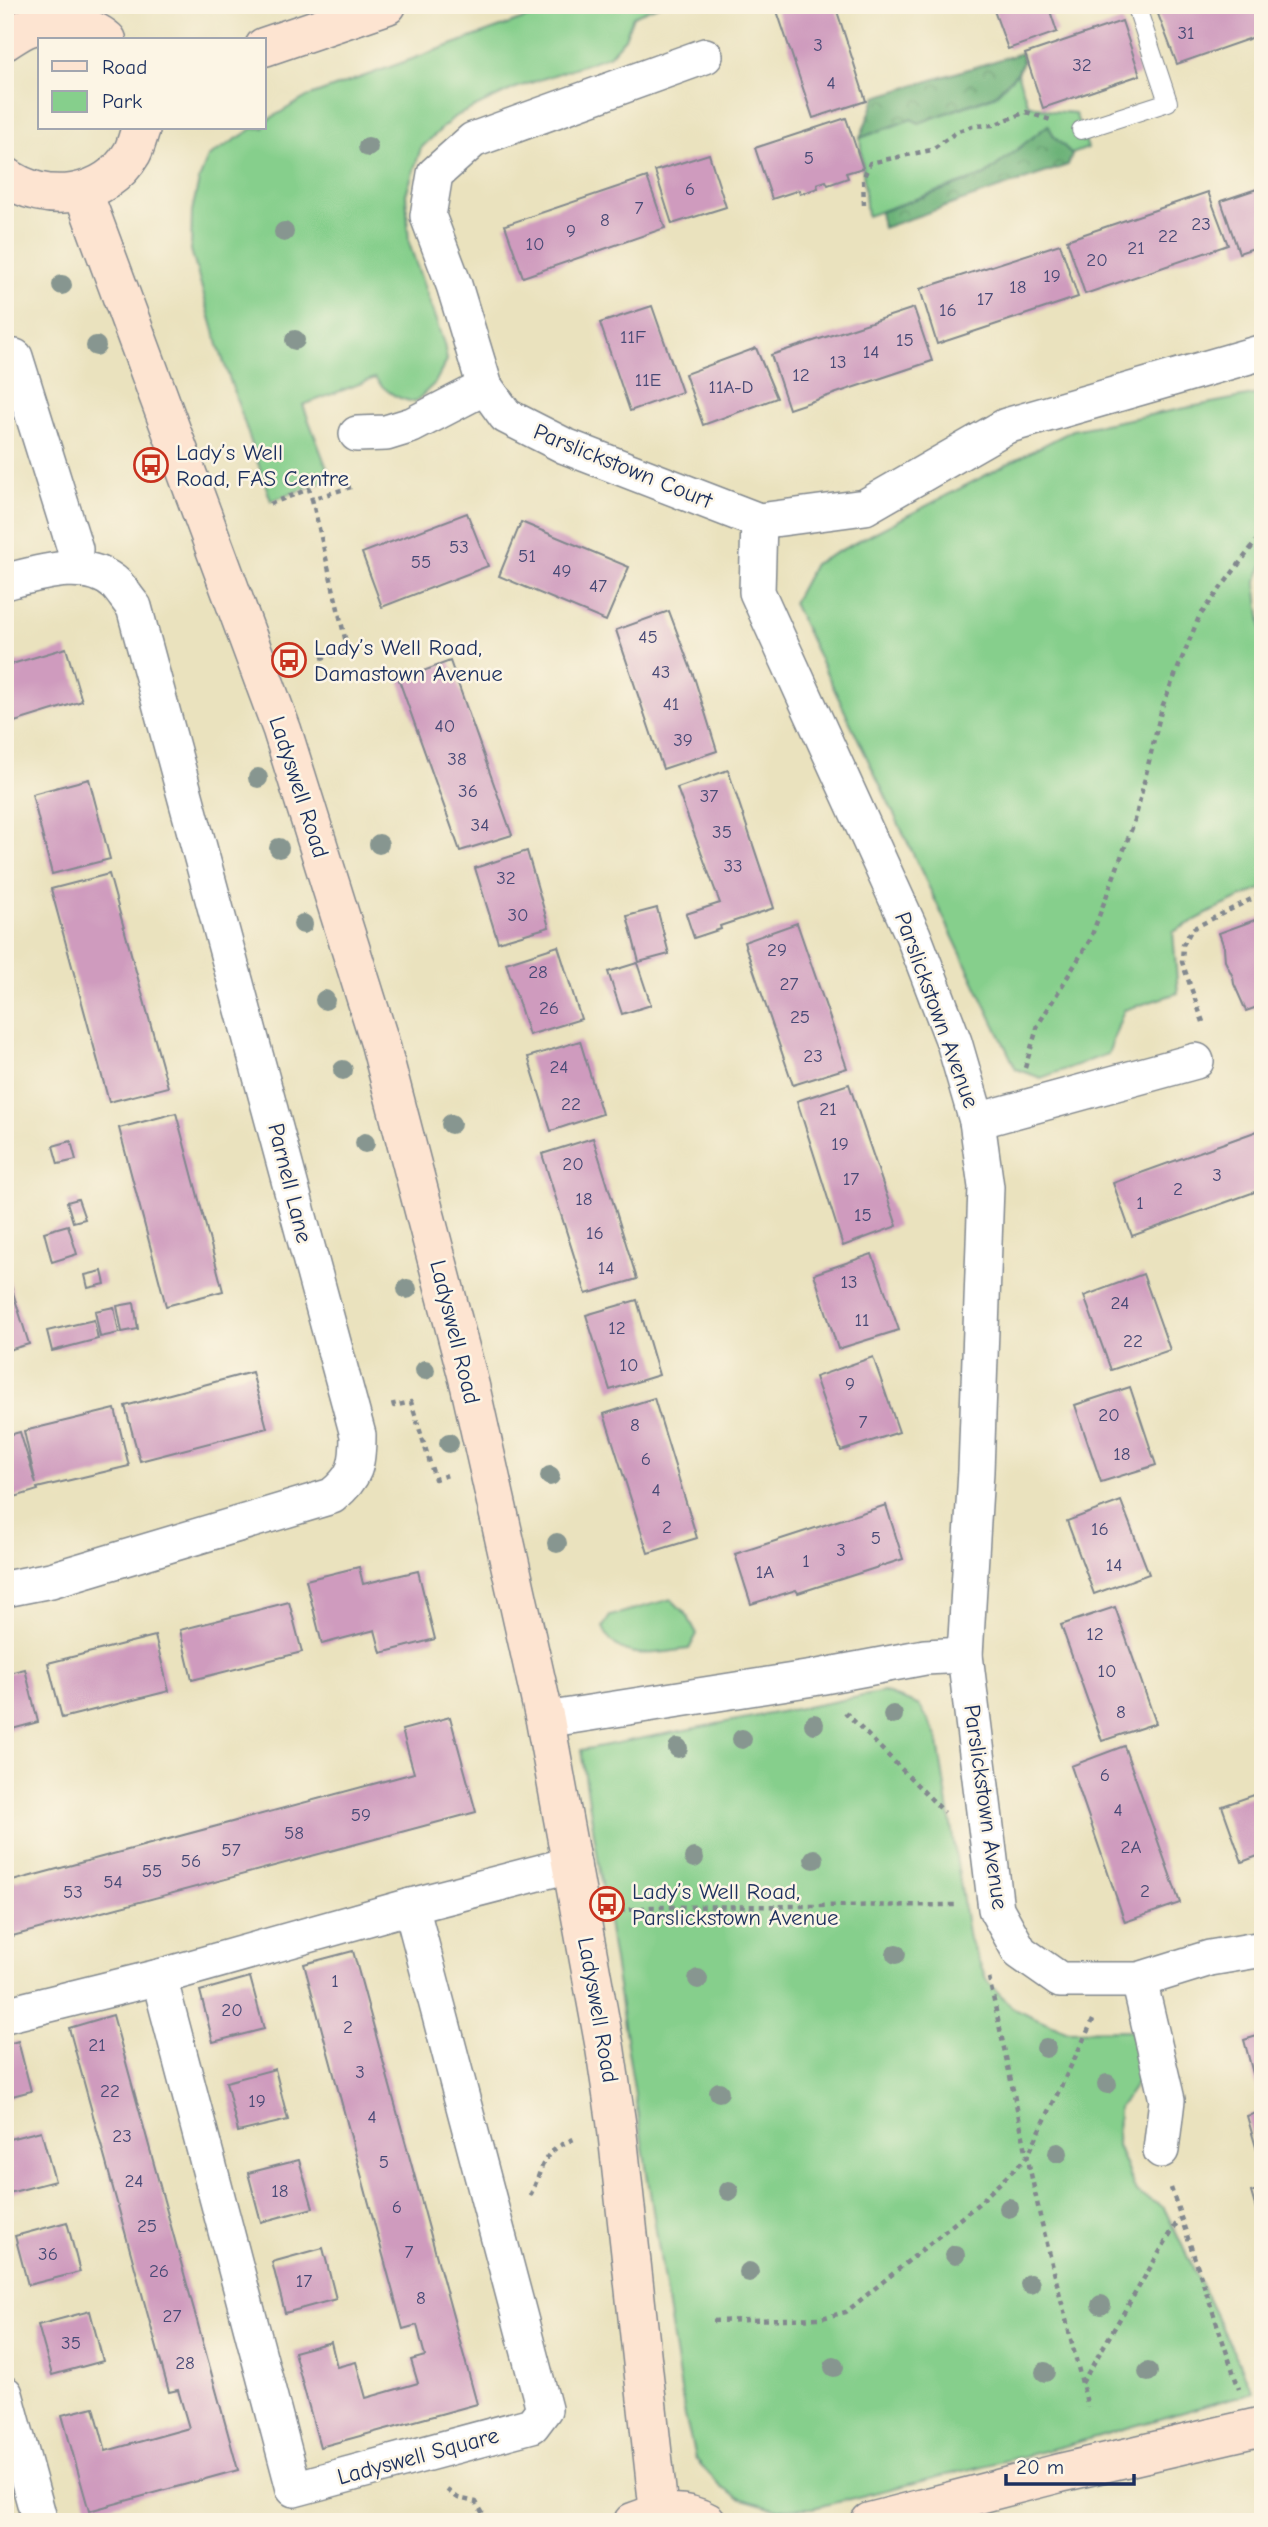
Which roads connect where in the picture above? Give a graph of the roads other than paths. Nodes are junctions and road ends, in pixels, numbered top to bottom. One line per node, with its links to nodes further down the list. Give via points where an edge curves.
1 (387, 5): 5 (street)
2 (1136, 5): 8 (lane, via 1168,102)
3 (20, 24): 4 (street, via 66,23)
4 (105, 38)
5 (266, 46)
6 (705, 56): 13 (street, Parslickstown Court, via 473,140 435,174 428,216)
7 (140, 130): 10 (street, via 132,153 111,177)
8 (1082, 130)
9 (5, 176): 10 (street, via 19,187 51,195)
10 (83, 192): 22 (street, Ladyswell Road, via 282,730 380,1043 470,1386)
11 (1263, 352): 15 (street, Parslickstown Court, via 1006,426 865,507)
12 (15, 357): 16 (street, via 75,549)
13 (485, 387): 14 (street, via 412,425 386,433); 15 (street, Parslickstown Court, via 506,416 565,446)
14 (357, 434)
15 (759, 521): 19 (street, Parslickstown Avenue, via 757,592 913,935 954,1042)
16 (74, 568): 17 (street); 20 (street, Parnell Lane, via 98,573 116,584 134,607 358,1435 358,1462 346,1485 332,1496 51,1580)
17 (5, 582)
18 (1196, 1062): 19 (street)
19 (977, 1121): 21 (street, Parslickstown Avenue, via 986,1186)
20 (5, 1589)
21 (965, 1655): 22 (street, via 925,1657); 27 (street, Parslickstown Avenue, via 996,1909 1020,1952 1060,1980)
22 (545, 1720): 23 (street, Ladyswell Road)
23 (573, 1864): 24 (street); 32 (street, Ladyswell Road, via 616,2121)
24 (411, 1906): 26 (street); 26 (street, Ladyswell Square, via 544,2409 532,2425 295,2489)
25 (1263, 1949): 27 (street, Parslickstown Avenue, via 1210,1958)
26 (159, 1977): 28 (street)
27 (1139, 1980): 29 (street, via 1167,2100)
28 (5, 2015)
29 (1161, 2150)
30 (5, 2394): 33 (street)
31 (1258, 2427): 35 (street)
32 (646, 2517): 34 (street, via 682,2513)
33 (40, 2522)
34 (708, 2522)
35 (870, 2522)

